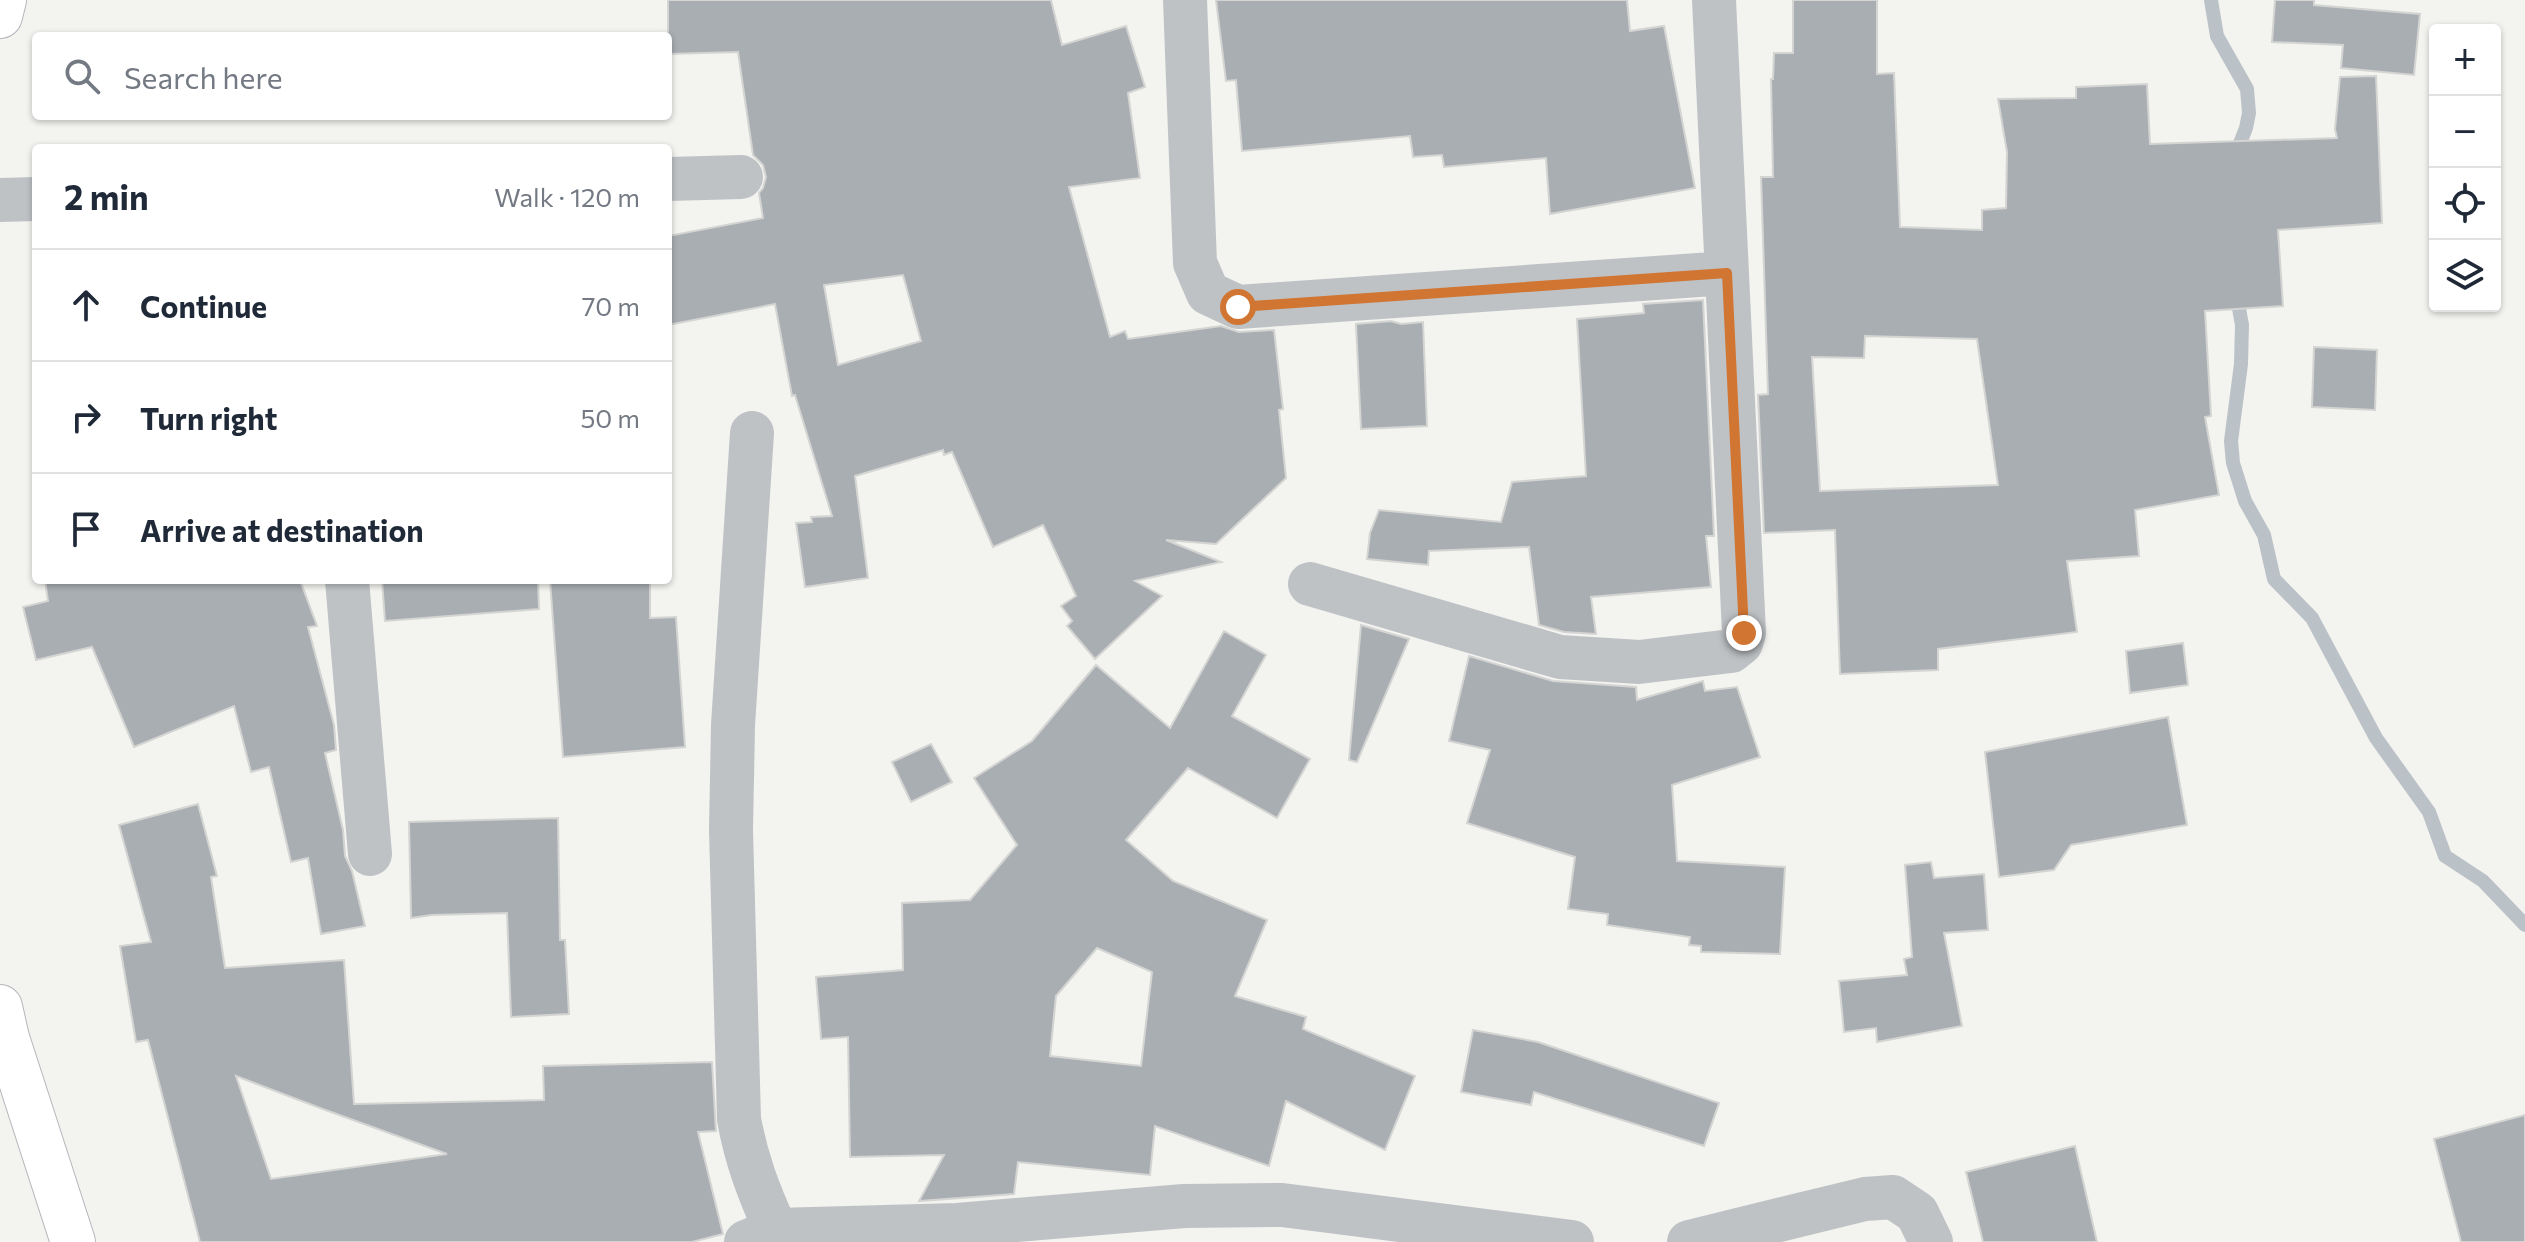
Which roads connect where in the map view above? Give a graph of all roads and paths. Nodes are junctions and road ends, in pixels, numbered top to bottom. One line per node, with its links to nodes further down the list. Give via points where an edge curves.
1 (4, 0): 4 (main road)
2 (1185, 0): 9 (street, via 1195,263 1208,293 1238,307)
3 (1714, 0): 9 (street)
4 (0, 16)
5 (741, 177): 6 (street)
6 (672, 179)
7 (32, 199): 8 (street)
8 (0, 200)
9 (1727, 273): 12 (street, via 1744,633 1731,651 1639,662 1560,657)
10 (752, 433): 16 (street, via 731,815 739,1119 760,1195)
11 (347, 584): 13 (street)
12 (1310, 584)
13 (370, 854)
14 (2, 1031): 17 (main road)
15 (959, 1233): 16 (street, via 859,1229); 18 (street, via 1184,1206 1282,1205)
16 (761, 1236)
17 (73, 1242)
18 (1572, 1242)
19 (1689, 1242): 20 (street, via 1865,1199 1893,1197 1917,1213)
20 (1931, 1242)

